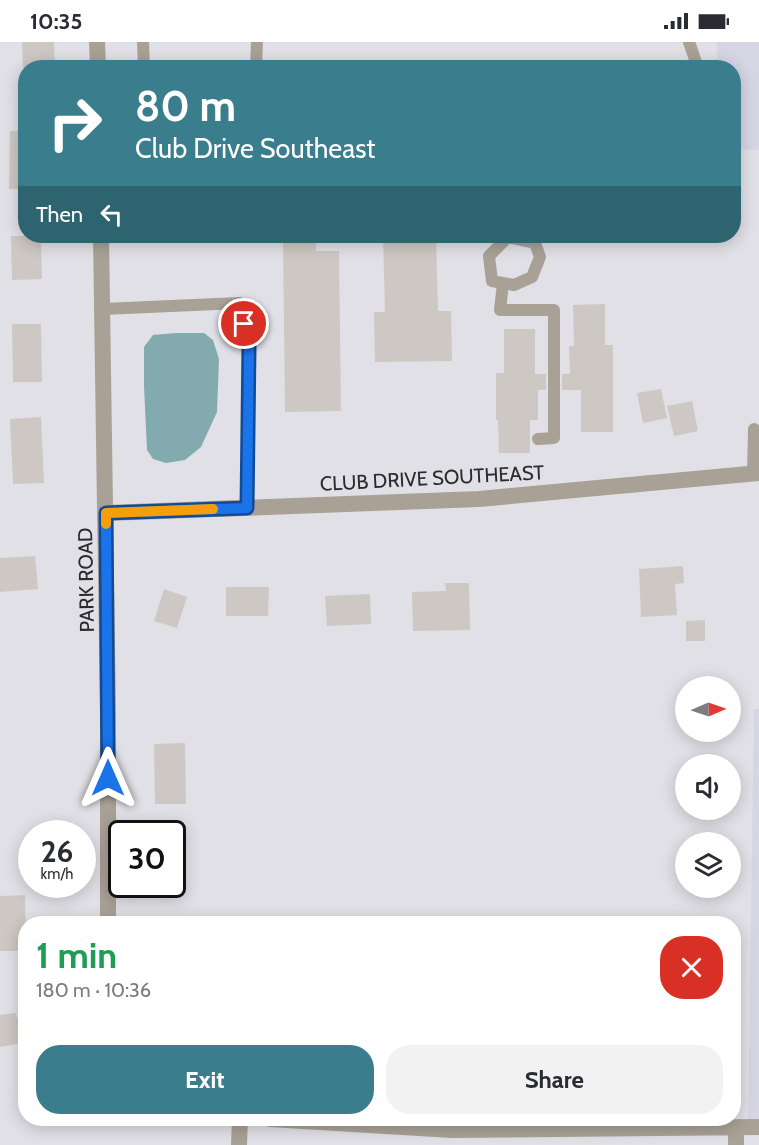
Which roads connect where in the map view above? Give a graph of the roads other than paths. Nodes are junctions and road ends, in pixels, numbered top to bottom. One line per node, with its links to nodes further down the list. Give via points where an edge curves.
1 (97, 42): 5 (street)
2 (143, 42): 6 (lane)
3 (257, 42): 7 (lane)
4 (689, 42): 8 (lane)
5 (98, 60)
6 (144, 60)
7 (256, 60)
8 (695, 60)
9 (101, 243): 13 (street, PARK ROAD)
10 (501, 243): 12 (lane, via 489,256 492,281)
11 (535, 243): 12 (lane, via 540,257 532,277 514,285)
12 (504, 283): 15 (lane, via 500,310 554,310 554,438)
13 (103, 309): 17 (lane, via 239,303 249,346); 18 (street, PARK ROAD)
14 (754, 429): 16 (lane)
15 (538, 439)
16 (756, 473): 17 (street, CLUB DRIVE SOUTHEAST, via 479,499)
17 (247, 508): 18 (street, CLUB DRIVE SOUTHEAST)
18 (106, 513): 19 (street, PARK ROAD)
19 (108, 916)
20 (240, 1126): 24 (street)
21 (386, 1126): 23 (street)
22 (759, 1127): 23 (street)
23 (736, 1136)
24 (239, 1145)

